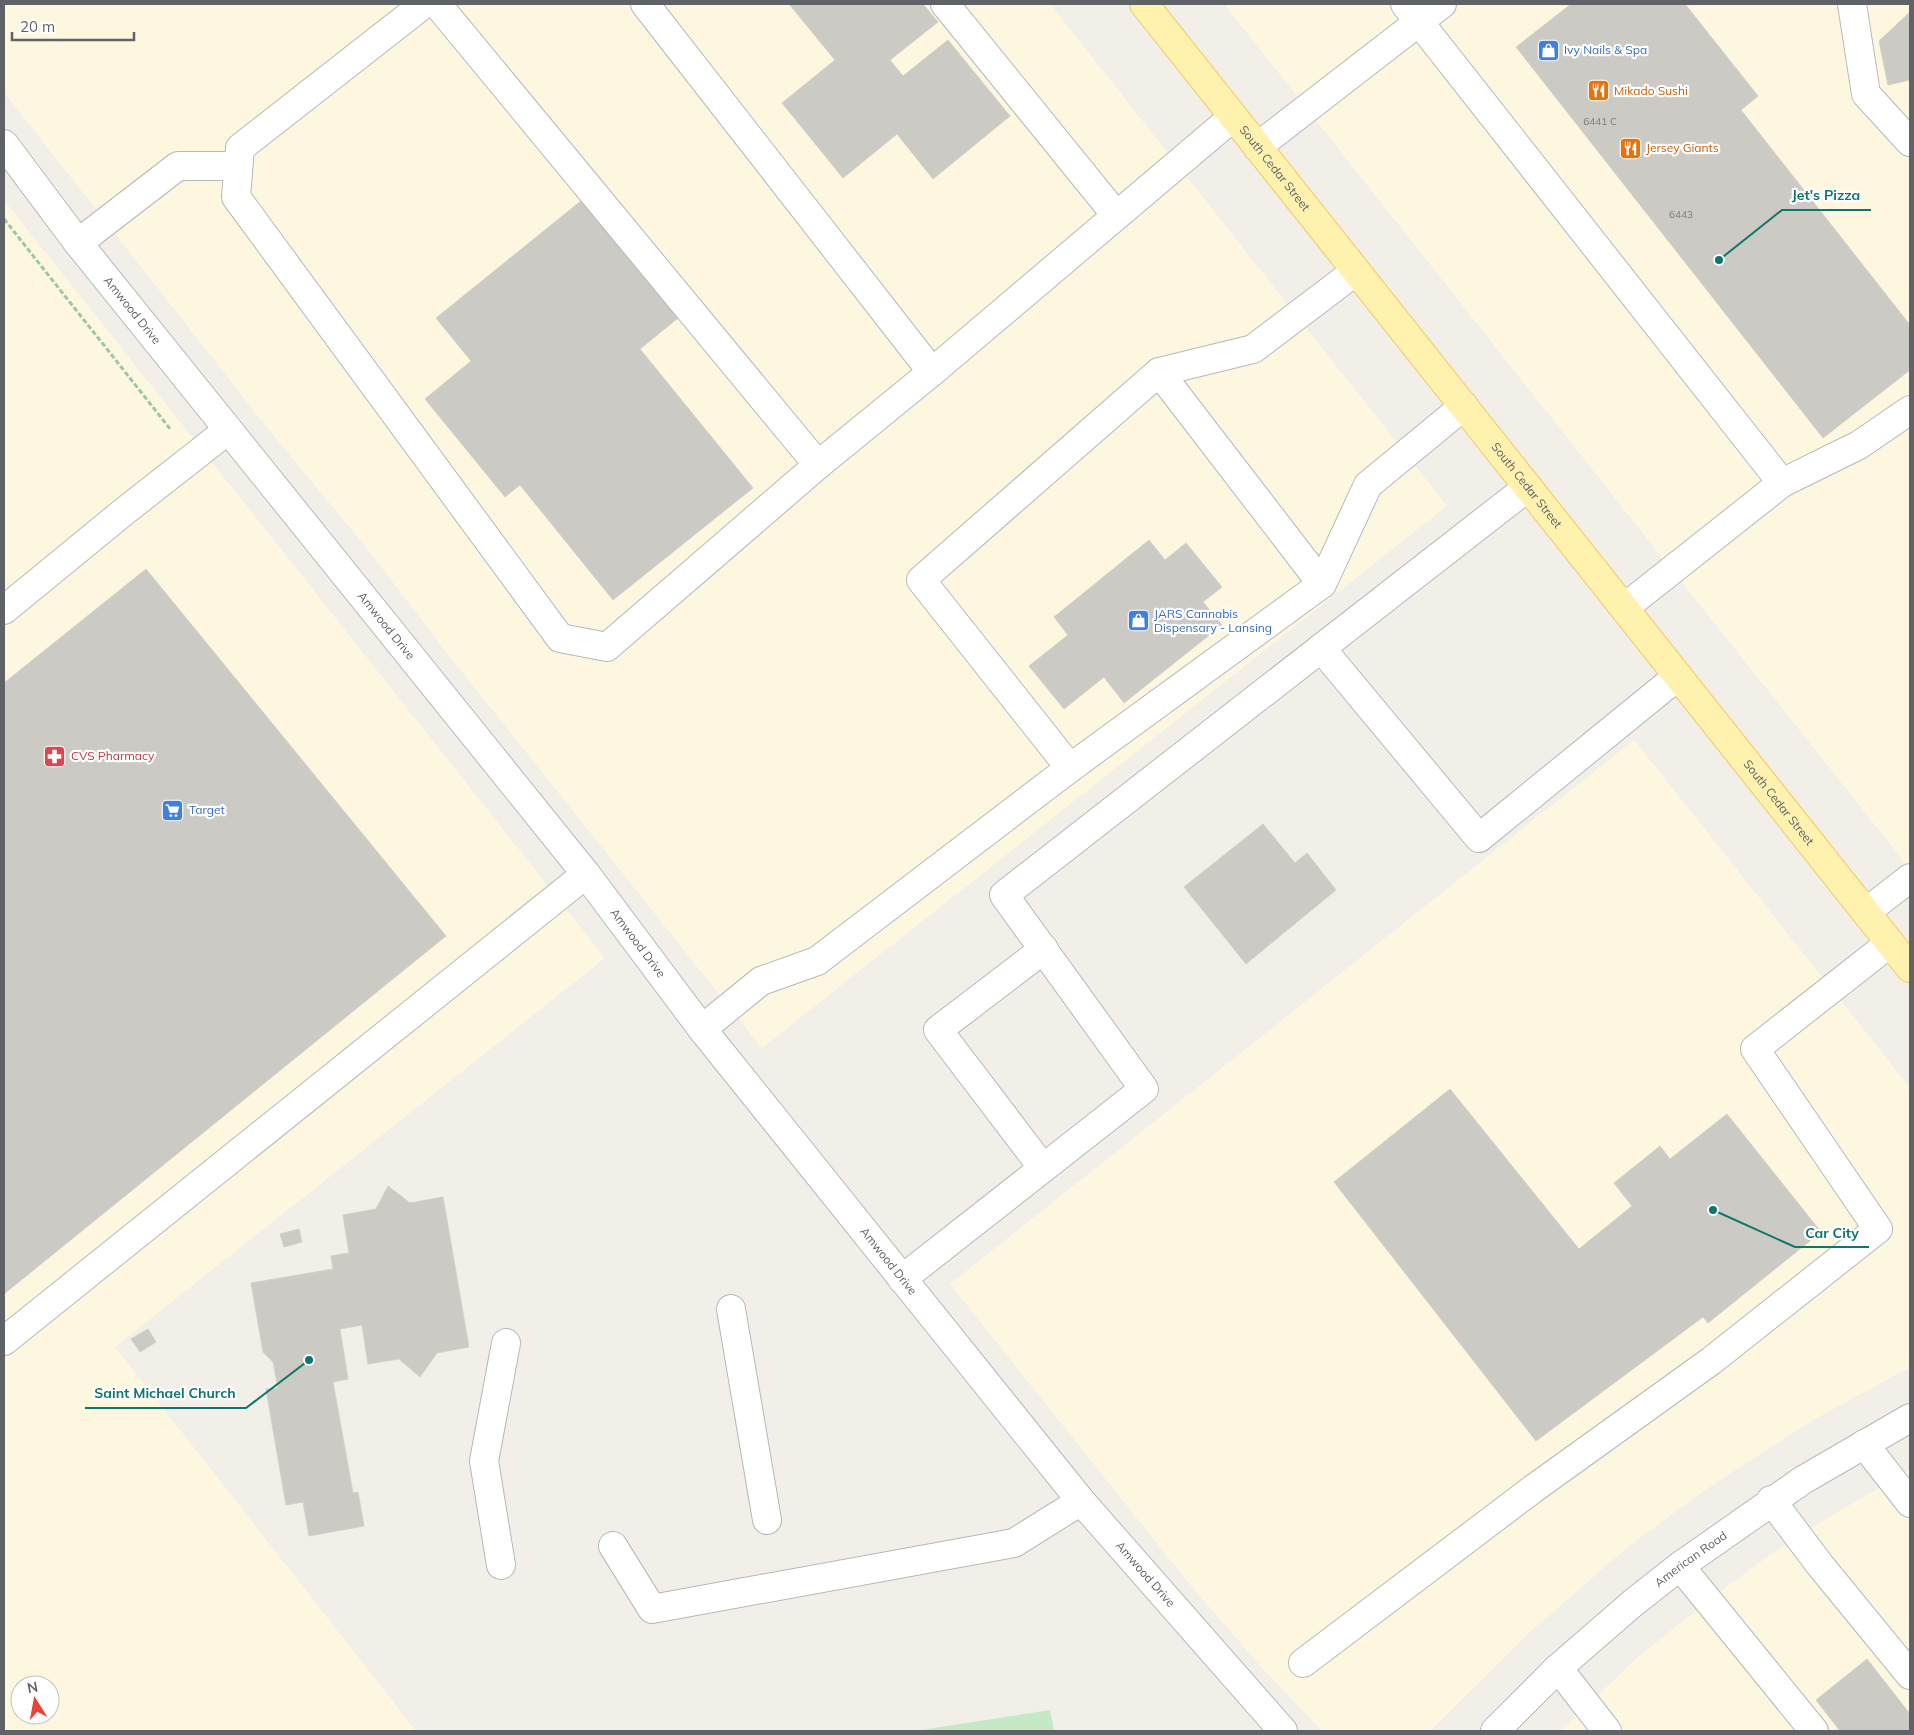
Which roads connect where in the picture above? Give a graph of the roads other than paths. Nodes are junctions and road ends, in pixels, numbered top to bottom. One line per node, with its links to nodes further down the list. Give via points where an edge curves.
1 (424, 4): 13 (street, via 240,148)
2 (437, 4): 22 (street)
3 (645, 4): 17 (street)
4 (945, 4): 14 (street)
5 (1144, 4): 9 (main road, South Cedar Street)
6 (1442, 4): 8 (street)
7 (1852, 4): 10 (street, via 1866,94)
8 (1412, 12): 11 (street); 23 (street)
9 (1234, 117): 11 (main road, South Cedar Street); 14 (street)
10 (1910, 142)
11 (1257, 146): 16 (main road, South Cedar Street)
12 (6, 150): 15 (street, Amwood Drive)
13 (238, 166): 15 (street, via 178,166); 22 (street, via 236,197 560,638 607,647)
14 (1116, 216): 17 (street)
15 (78, 243): 21 (street, Amwood Drive)
16 (1356, 271): 18 (street, via 1253,349); 19 (main road, South Cedar Street)
17 (932, 372): 22 (street)
18 (1158, 372): 25 (street); 30 (street, via 921,580)
19 (1464, 406): 24 (main road, South Cedar Street); 25 (street, via 1368,484)
20 (1910, 410): 23 (street, via 1859,445)
21 (228, 430): 27 (street); 31 (street, Amwood Drive)
22 (818, 465)
23 (1782, 483): 26 (street)
24 (1528, 487): 26 (main road, South Cedar Street); 28 (street)
25 (1322, 584): 30 (street)
26 (1624, 608): 29 (main road, South Cedar Street)
27 (4, 610)
28 (1321, 648): 29 (street, via 1479,838); 35 (street, via 1004,895)
29 (1678, 676): 33 (main road, South Cedar Street)
30 (1070, 768): 37 (street, via 817,961 761,981)
31 (586, 874): 37 (street, Amwood Drive); 41 (street)
32 (1910, 878): 33 (street)
33 (1866, 912): 34 (main road, South Cedar Street)
34 (1890, 943): 36 (main road, South Cedar Street); 52 (street, via 1755,1049 1878,1229 1711,1361 1533,1489)
35 (1044, 949): 38 (street, via 1144,1089); 38 (street, via 938,1030)
36 (1910, 968)
37 (702, 1029): 39 (street, Amwood Drive)
38 (1043, 1168): 39 (street)
39 (902, 1279): 46 (street, Amwood Drive)
40 (731, 1308): 48 (street)
41 (4, 1341)
42 (506, 1343): 50 (street, via 484,1461)
43 (1910, 1418): 44 (street, American Road)
44 (1864, 1444): 45 (street, American Road); 47 (street)
45 (1771, 1500): 51 (street, American Road); 54 (street)
46 (1081, 1501): 49 (street, via 1014,1543 652,1609); 55 (street, Amwood Drive)
47 (1910, 1503)
48 (767, 1520)
49 (613, 1546)
50 (501, 1565)
51 (1680, 1566): 53 (street, American Road); 58 (street)
52 (1303, 1663)
53 (1558, 1668): 56 (street, American Road); 57 (street)
54 (1910, 1675)
55 (1284, 1731)
56 (1495, 1731)
57 (1607, 1731)
58 (1814, 1731)

